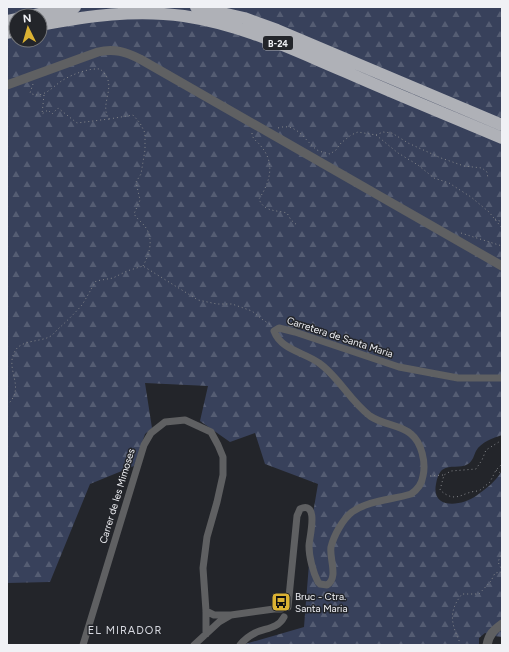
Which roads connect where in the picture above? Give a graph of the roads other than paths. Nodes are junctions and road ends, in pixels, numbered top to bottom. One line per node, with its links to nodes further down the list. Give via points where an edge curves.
1 (75, 7): 3 (highway)
2 (196, 7): 6 (highway, B-24, via 244,18 277,30)
3 (48, 12)
4 (48, 24): 7 (highway, B-24, via 118,13 147,13 214,21 276,41)
5 (7, 85): 8 (street, via 91,54 117,50 140,59)
6 (502, 125)
7 (502, 138)
8 (502, 266)
9 (502, 378): 11 (street, Carretera de Santa Maria, via 458,378 400,367 295,332 277,329 274,331 276,338 283,344 322,364 368,414 376,420 411,434 416,439 424,467 423,477 411,494 371,503 347,517 331,547 333,576 327,585 316,580 310,556 310,510 300,508 296,516)
10 (206, 611): 12 (street, via 214,615); 14 (street, Carrer de les Mimoses); 15 (street, Carrer de les Mimoses, via 203,568 207,537 223,475 223,457 211,432 185,420 165,422 151,433 144,444)
11 (284, 611): 12 (street, via 274,609); 17 (street, via 278,625 255,633)
12 (231, 615): 14 (street)
13 (502, 624): 18 (street, via 488,638)
14 (206, 634): 16 (street)
15 (82, 645)
16 (194, 645)
17 (240, 645)
18 (487, 645)

